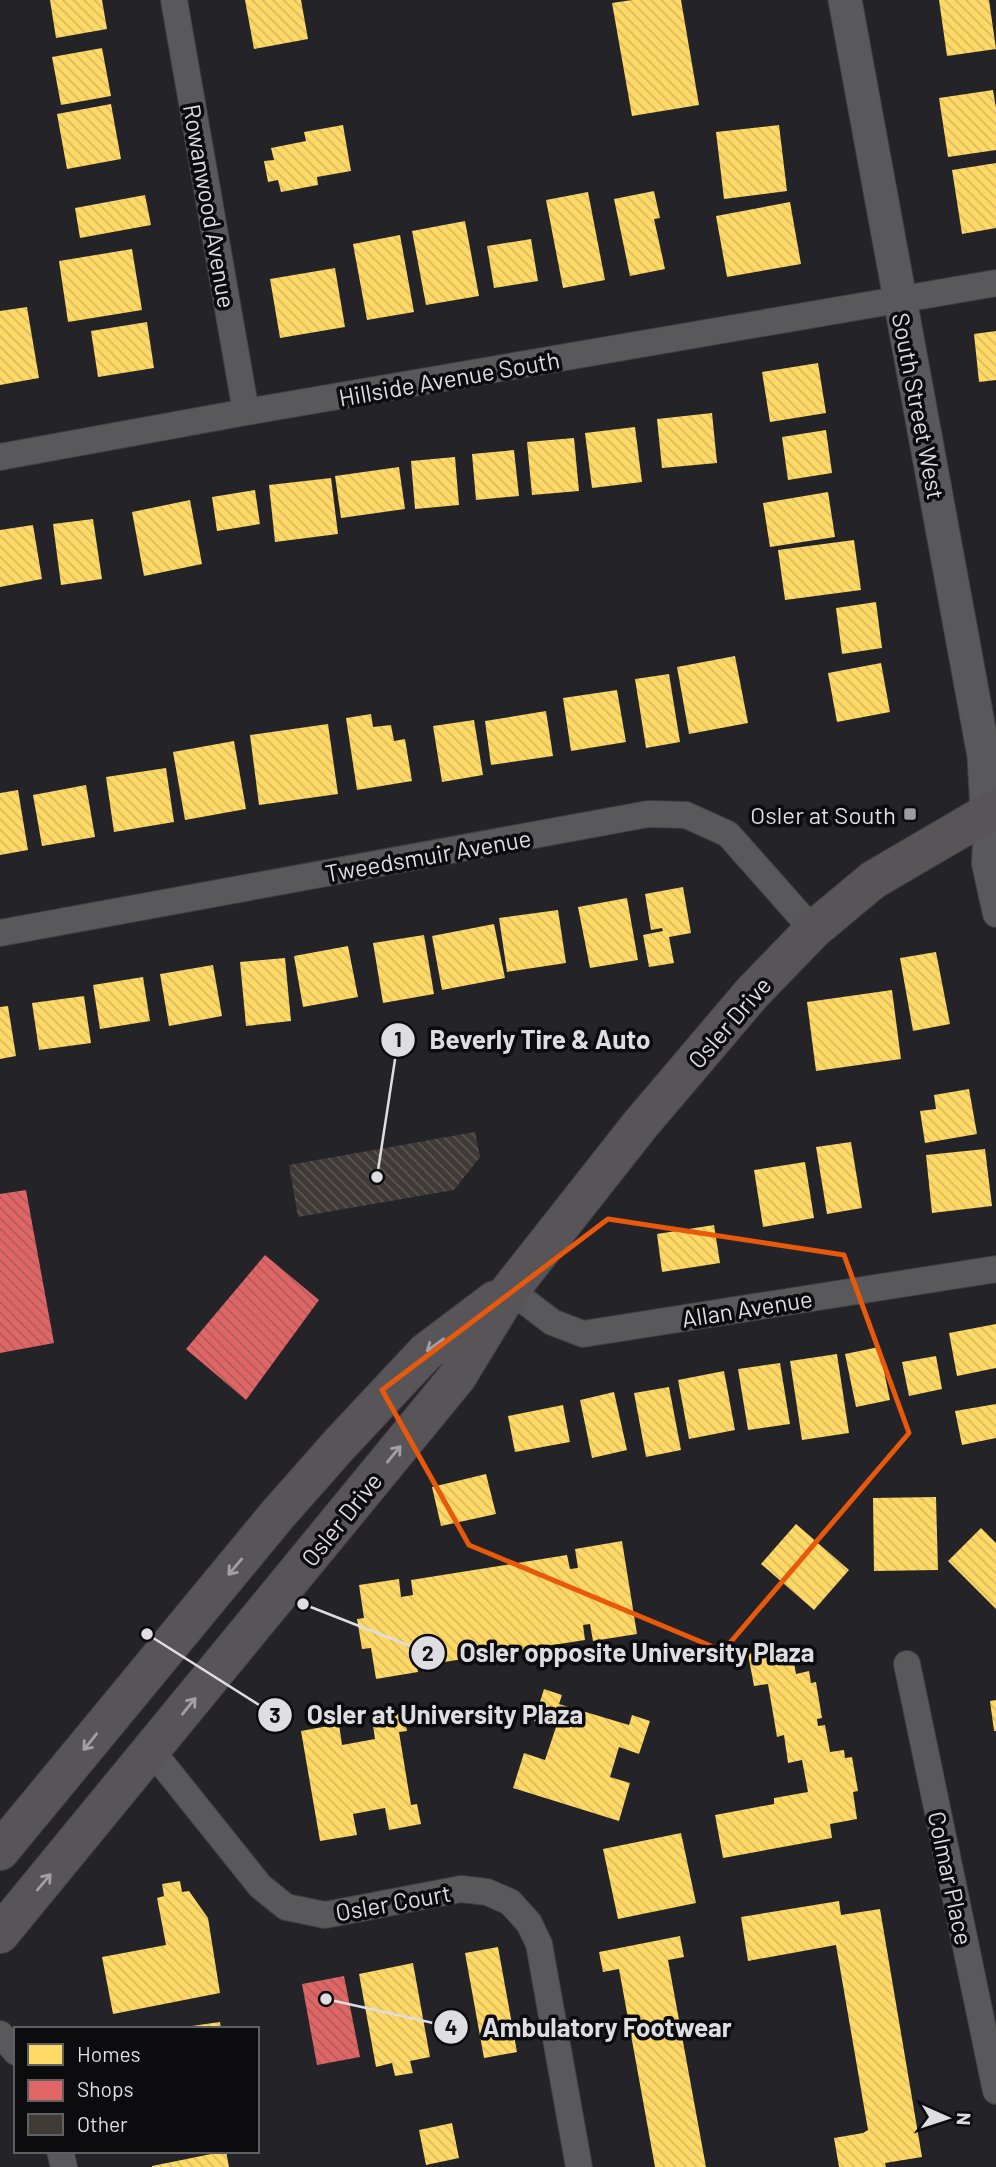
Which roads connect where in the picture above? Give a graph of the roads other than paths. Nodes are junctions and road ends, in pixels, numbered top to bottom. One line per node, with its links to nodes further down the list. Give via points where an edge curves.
1 (174, 0): 5 (street, Rowanwood Avenue)
2 (845, 0): 4 (street, South Street West)
3 (996, 284): 4 (street, Hillside Avenue South)
4 (899, 301): 5 (street, Hillside Avenue South); 7 (street, South Street West)
5 (246, 412): 6 (street, Hillside Avenue South)
6 (0, 457)
7 (991, 810): 8 (street, via 985,864); 9 (main road, Osler Drive, via 873,880)
8 (996, 914)
9 (813, 930): 10 (street, Tweedsmuir Avenue, via 728,834 686,815 648,814); 12 (main road, Osler Drive, via 752,993 640,1125)
10 (0, 933)
11 (996, 1269): 12 (street, Allan Avenue, via 583,1334 552,1322)
12 (510, 1290): 14 (main road, Osler Drive, one-way to 12, via 457,1377); 15 (main road, Osler Drive, one-way to 15, via 426,1352 339,1445)
13 (907, 1664): 19 (street, Colmar Place)
14 (152, 1751): 16 (main road, Osler Drive, one-way to 14); 20 (street, Osler Court, via 260,1886 286,1907 325,1914 461,1889 487,1892 510,1902 529,1923 539,1944)
15 (0, 1852)
16 (0, 1934)
17 (0, 2034): 18 (street)
18 (14, 2050)
19 (996, 2091)
20 (579, 2167)

